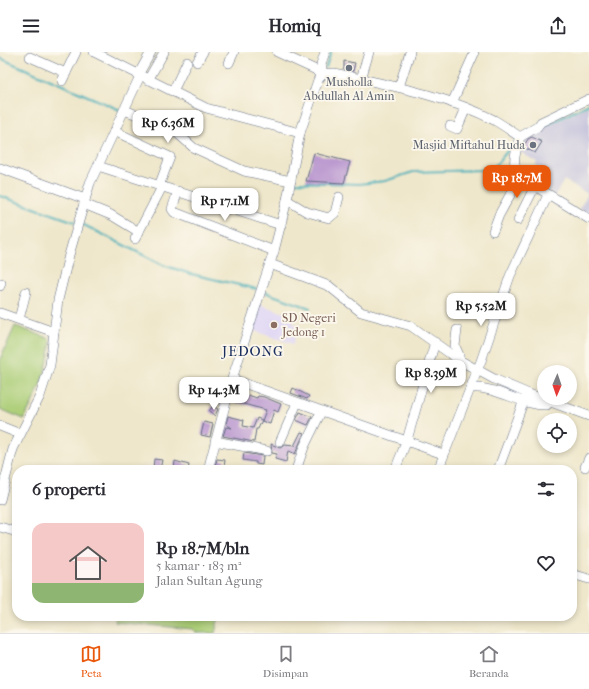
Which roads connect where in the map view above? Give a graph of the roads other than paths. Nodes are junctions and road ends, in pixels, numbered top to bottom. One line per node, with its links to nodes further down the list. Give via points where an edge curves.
1 (76, 52): 12 (street, via 64,77)
2 (94, 52): 17 (street)
3 (150, 52): 17 (street)
4 (164, 52): 17 (street)
5 (203, 52): 14 (street)
6 (234, 52): 15 (street)
7 (276, 52): 16 (street)
8 (369, 52): 18 (street)
9 (410, 52): 19 (street)
10 (322, 53): 16 (street)
11 (474, 54): 22 (street)
12 (30, 57)
13 (187, 62): 20 (street)
14 (197, 62)
15 (229, 63)
16 (322, 75): 18 (street, via 334,73); 27 (street, via 316,85)
17 (142, 77): 20 (street); 24 (street)
18 (361, 79): 19 (street)
19 (399, 87): 22 (street)
20 (174, 91): 27 (street, via 206,108)
21 (589, 98): 28 (street, via 541,122)
22 (452, 103): 23 (street)
23 (466, 108): 26 (street); 28 (street, via 493,120)
24 (124, 110): 25 (street); 32 (street, via 159,123 177,133 194,148 244,171)
25 (114, 130): 29 (street); 33 (street, via 169,156)
26 (454, 131)
27 (300, 133): 32 (street)
28 (520, 137): 31 (street, via 514,160 514,167)
29 (98, 166): 33 (street); 39 (street)
30 (0, 168): 39 (street)
31 (520, 177): 34 (street); 43 (street)
32 (291, 181): 38 (street)
33 (161, 186): 35 (street); 39 (street, via 137,236 111,215)
34 (535, 186): 36 (street); 41 (street)
35 (178, 191): 42 (street); 44 (street, via 173,211)
36 (548, 195): 40 (street); 53 (street, via 513,270)
37 (339, 197): 38 (street, via 334,213 328,218 307,212)
38 (287, 200): 42 (street)
39 (85, 202): 50 (street, via 63,278)
40 (589, 219)
41 (518, 220)
42 (281, 225): 44 (street)
43 (493, 231)
44 (274, 251): 45 (street)
45 (270, 264): 51 (street, via 324,284 356,309 411,326); 54 (street)
46 (26, 292): 48 (street)
47 (1, 316): 48 (street); 50 (street)
48 (19, 320): 50 (street)
49 (457, 330): 52 (street, via 455,346)
50 (54, 335): 64 (street, via 53,353 45,382)
51 (435, 342): 52 (street); 65 (street)
52 (459, 360): 53 (street)
53 (477, 371): 55 (street); 56 (street)
54 (232, 379): 58 (street); 66 (street)
55 (470, 388): 57 (street, via 493,391); 69 (street)
56 (537, 398)
57 (524, 400): 59 (street); 75 (street)
58 (297, 403): 61 (street); 67 (street)
59 (537, 404)
60 (557, 405): 62 (street)
61 (321, 412): 65 (street); 72 (street)
62 (589, 416)
63 (0, 426): 64 (street)
64 (20, 434): 77 (street)
65 (407, 440): 69 (street); 73 (street)
66 (215, 442): 68 (street); 71 (street)
67 (280, 442)
68 (267, 451)
69 (443, 454): 74 (street)
70 (589, 458): 76 (street)
71 (209, 465)
72 (298, 465)
73 (397, 465)
74 (440, 465)
75 (500, 465)
76 (585, 467)
77 (4, 471): 78 (street)
78 (0, 500)
79 (0, 527): 80 (street)
80 (12, 531)
81 (577, 575): 82 (street)
82 (589, 579)

